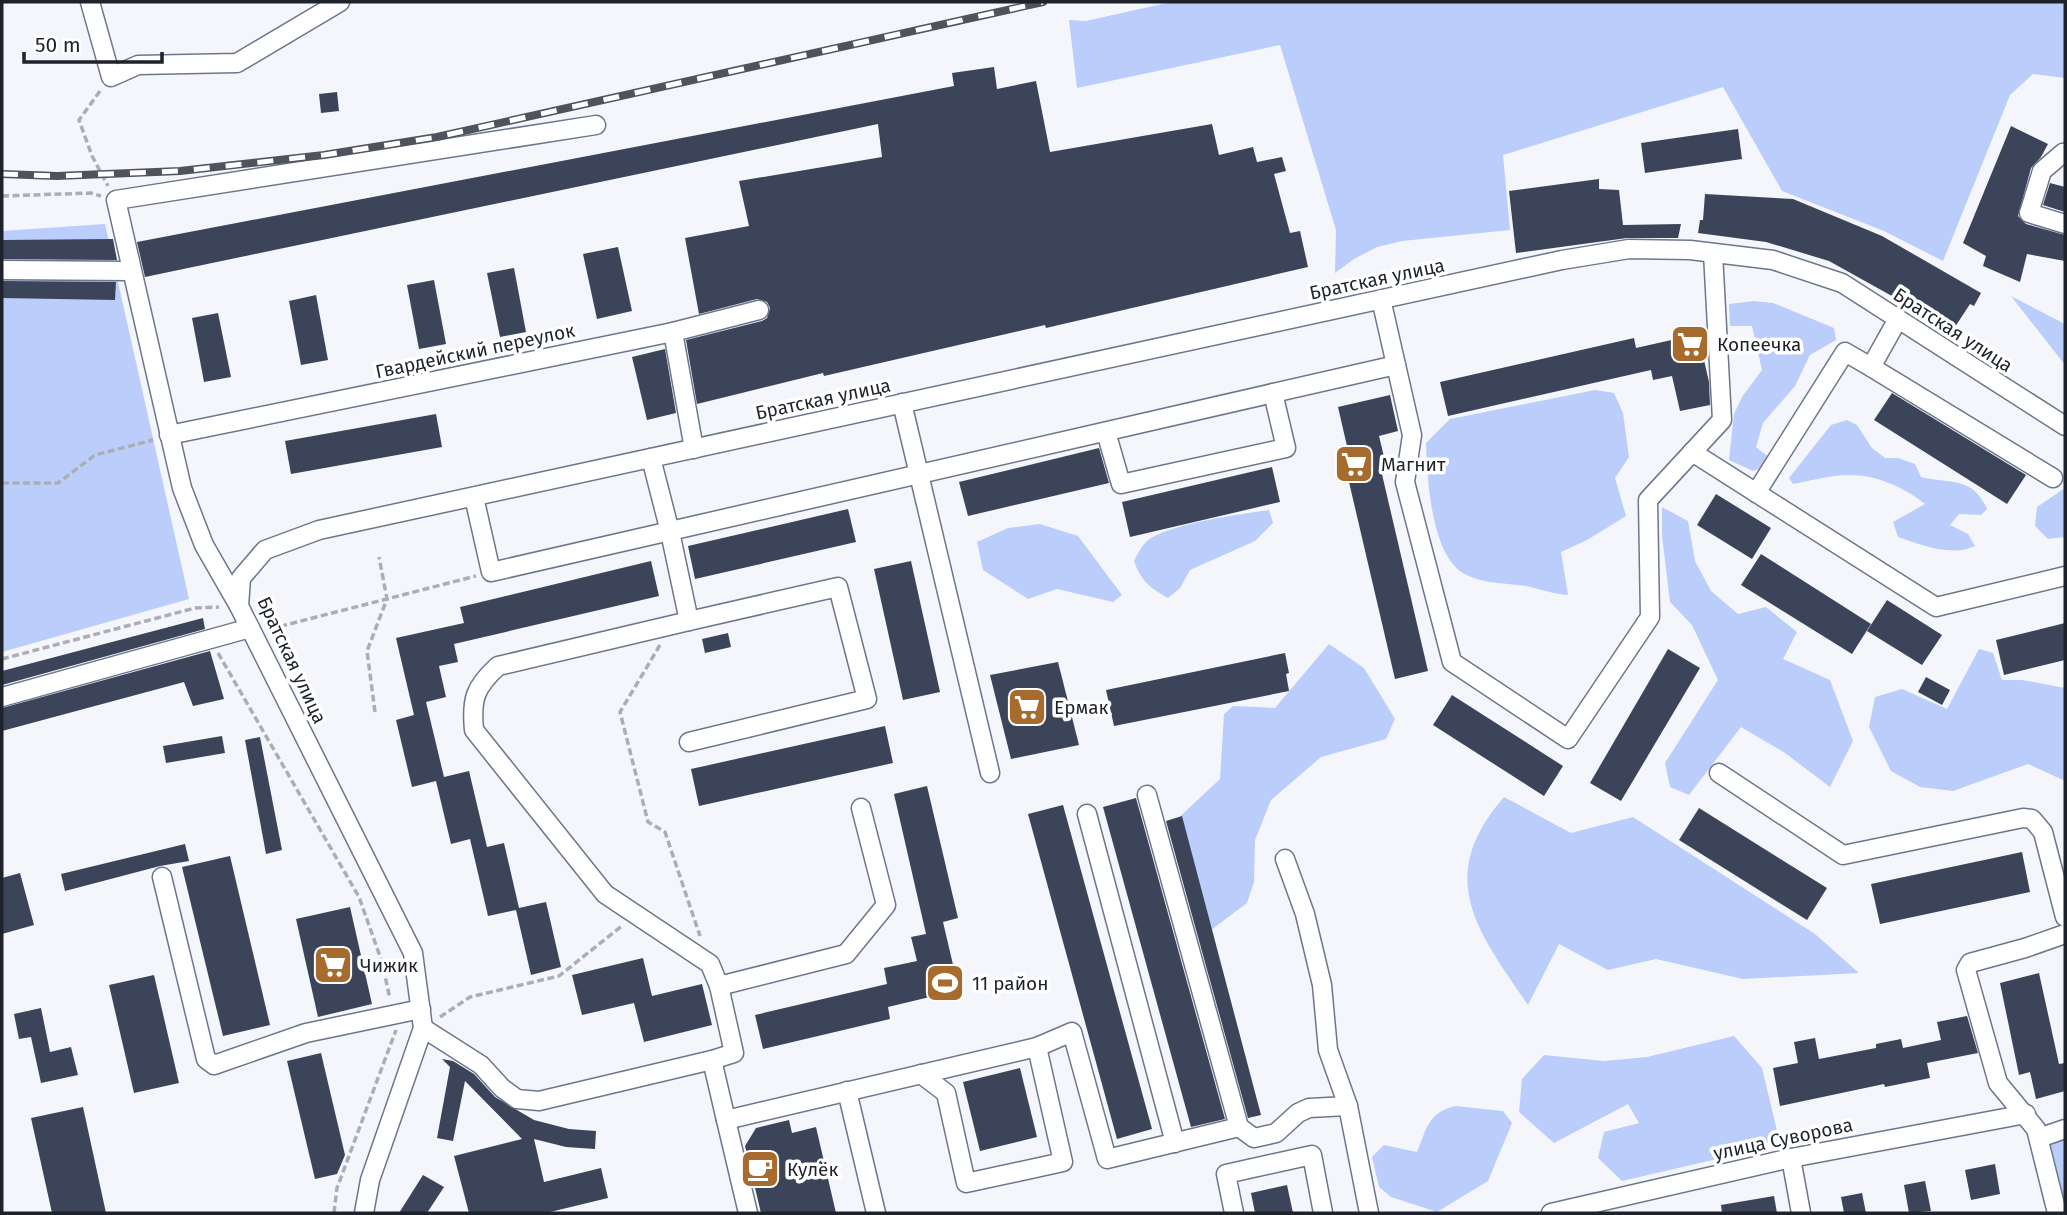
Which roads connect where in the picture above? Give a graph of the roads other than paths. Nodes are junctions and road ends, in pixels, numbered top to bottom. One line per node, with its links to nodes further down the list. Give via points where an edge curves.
1 (90, 2): 2 (street, via 111,77 138,65 237,63)
2 (340, 2)
3 (596, 125): 8 (street, via 116,200)
4 (2065, 154): 5 (street, via 2042,171 2029,213)
5 (2065, 225)
6 (1713, 253): 9 (street, Братская улица, via 1629,249); 11 (street, Братская улица, via 1773,260 1842,283); 21 (street, via 1722,420)
7 (2, 270): 8 (street)
8 (131, 271): 19 (street)
9 (1381, 299): 13 (street); 16 (street, Братская улица)
10 (759, 310): 12 (street, Гвардейский переулок)
11 (1898, 319): 14 (street); 17 (street, Братская улица)
12 (673, 332): 19 (street, Гвардейский переулок); 20 (street)
13 (1396, 365): 15 (street); 21 (street, via 1412,435 1405,482 1452,662 1568,739 1650,617 1648,500)
14 (1871, 367): 24 (street); 25 (street, via 1845,352)
15 (1273, 393): 18 (street); 18 (street, via 1286,448 1121,484)
16 (902, 403): 20 (street, Братская улица); 23 (street)
17 (2065, 426)
18 (1106, 432): 23 (street)
19 (169, 435): 29 (street, via 182,488 204,545)
20 (694, 449): 22 (street, Братская улица)
21 (1692, 452): 25 (street)
22 (651, 458): 26 (street, Братская улица); 27 (street)
23 (920, 474): 27 (street); 34 (street)
24 (2053, 478)
25 (1756, 493): 28 (street, via 1936,607)
26 (474, 497): 27 (street, via 491,572); 29 (street, Братская улица, via 319,530 265,550 242,578)
27 (670, 531): 30 (street)
28 (2065, 576)
29 (239, 606): 31 (street, Братская улица)
30 (680, 623): 33 (street, via 838,587 867,699); 43 (street, via 498,666 483,680 472,707 474,730 605,894 710,964)
31 (252, 631): 32 (street); 44 (street, Братская улица, via 413,953)
32 (2, 697)
33 (689, 742)
34 (990, 773)
35 (1719, 773): 41 (street, via 1843,855 2032,819 2043,832)
36 (1147, 795): 53 (street)
37 (861, 808): 43 (street, via 886,905 846,954)
38 (1087, 814): 56 (street)
39 (1285, 859): 50 (street, via 1305,914 1322,985 1328,1050)
40 (162, 877): 44 (street, via 206,1059 214,1065 306,1033)
41 (2065, 917)
42 (2065, 934): 51 (street, via 1967,966 1998,1083)
43 (719, 986): 47 (street, via 734,1053)
44 (421, 1009): 45 (street, Братская улица)
45 (423, 1028): 47 (street, via 481,1065 517,1099 539,1101); 59 (street, Братская улица, via 370,1180)
46 (1037, 1047): 48 (street); 48 (street, via 1063,1162 966,1183 946,1093); 56 (street, via 1072,1032 1107,1159)
47 (712, 1060): 52 (street)
48 (922, 1074): 49 (street)
49 (847, 1091): 52 (street); 61 (street)
50 (1348, 1106): 53 (street, via 1309,1108 1276,1133 1254,1138); 64 (street)
51 (2026, 1114): 55 (street); 57 (street, улица Суворова)
52 (726, 1120): 60 (street)
53 (1239, 1127): 56 (street)
54 (2065, 1129): 55 (street)
55 (2039, 1138): 67 (street)
56 (1175, 1143)
57 (1791, 1157): 58 (street, улица Суворова); 66 (street)
58 (1584, 1210): 65 (street, улица Суворова)
59 (364, 1213)
60 (748, 1213)
61 (876, 1213)
62 (1234, 1213): 63 (street, via 1226,1174 1312,1155)
63 (1323, 1213)
64 (1369, 1213)
65 (1551, 1213)
66 (1801, 1213)
67 (2057, 1213)

